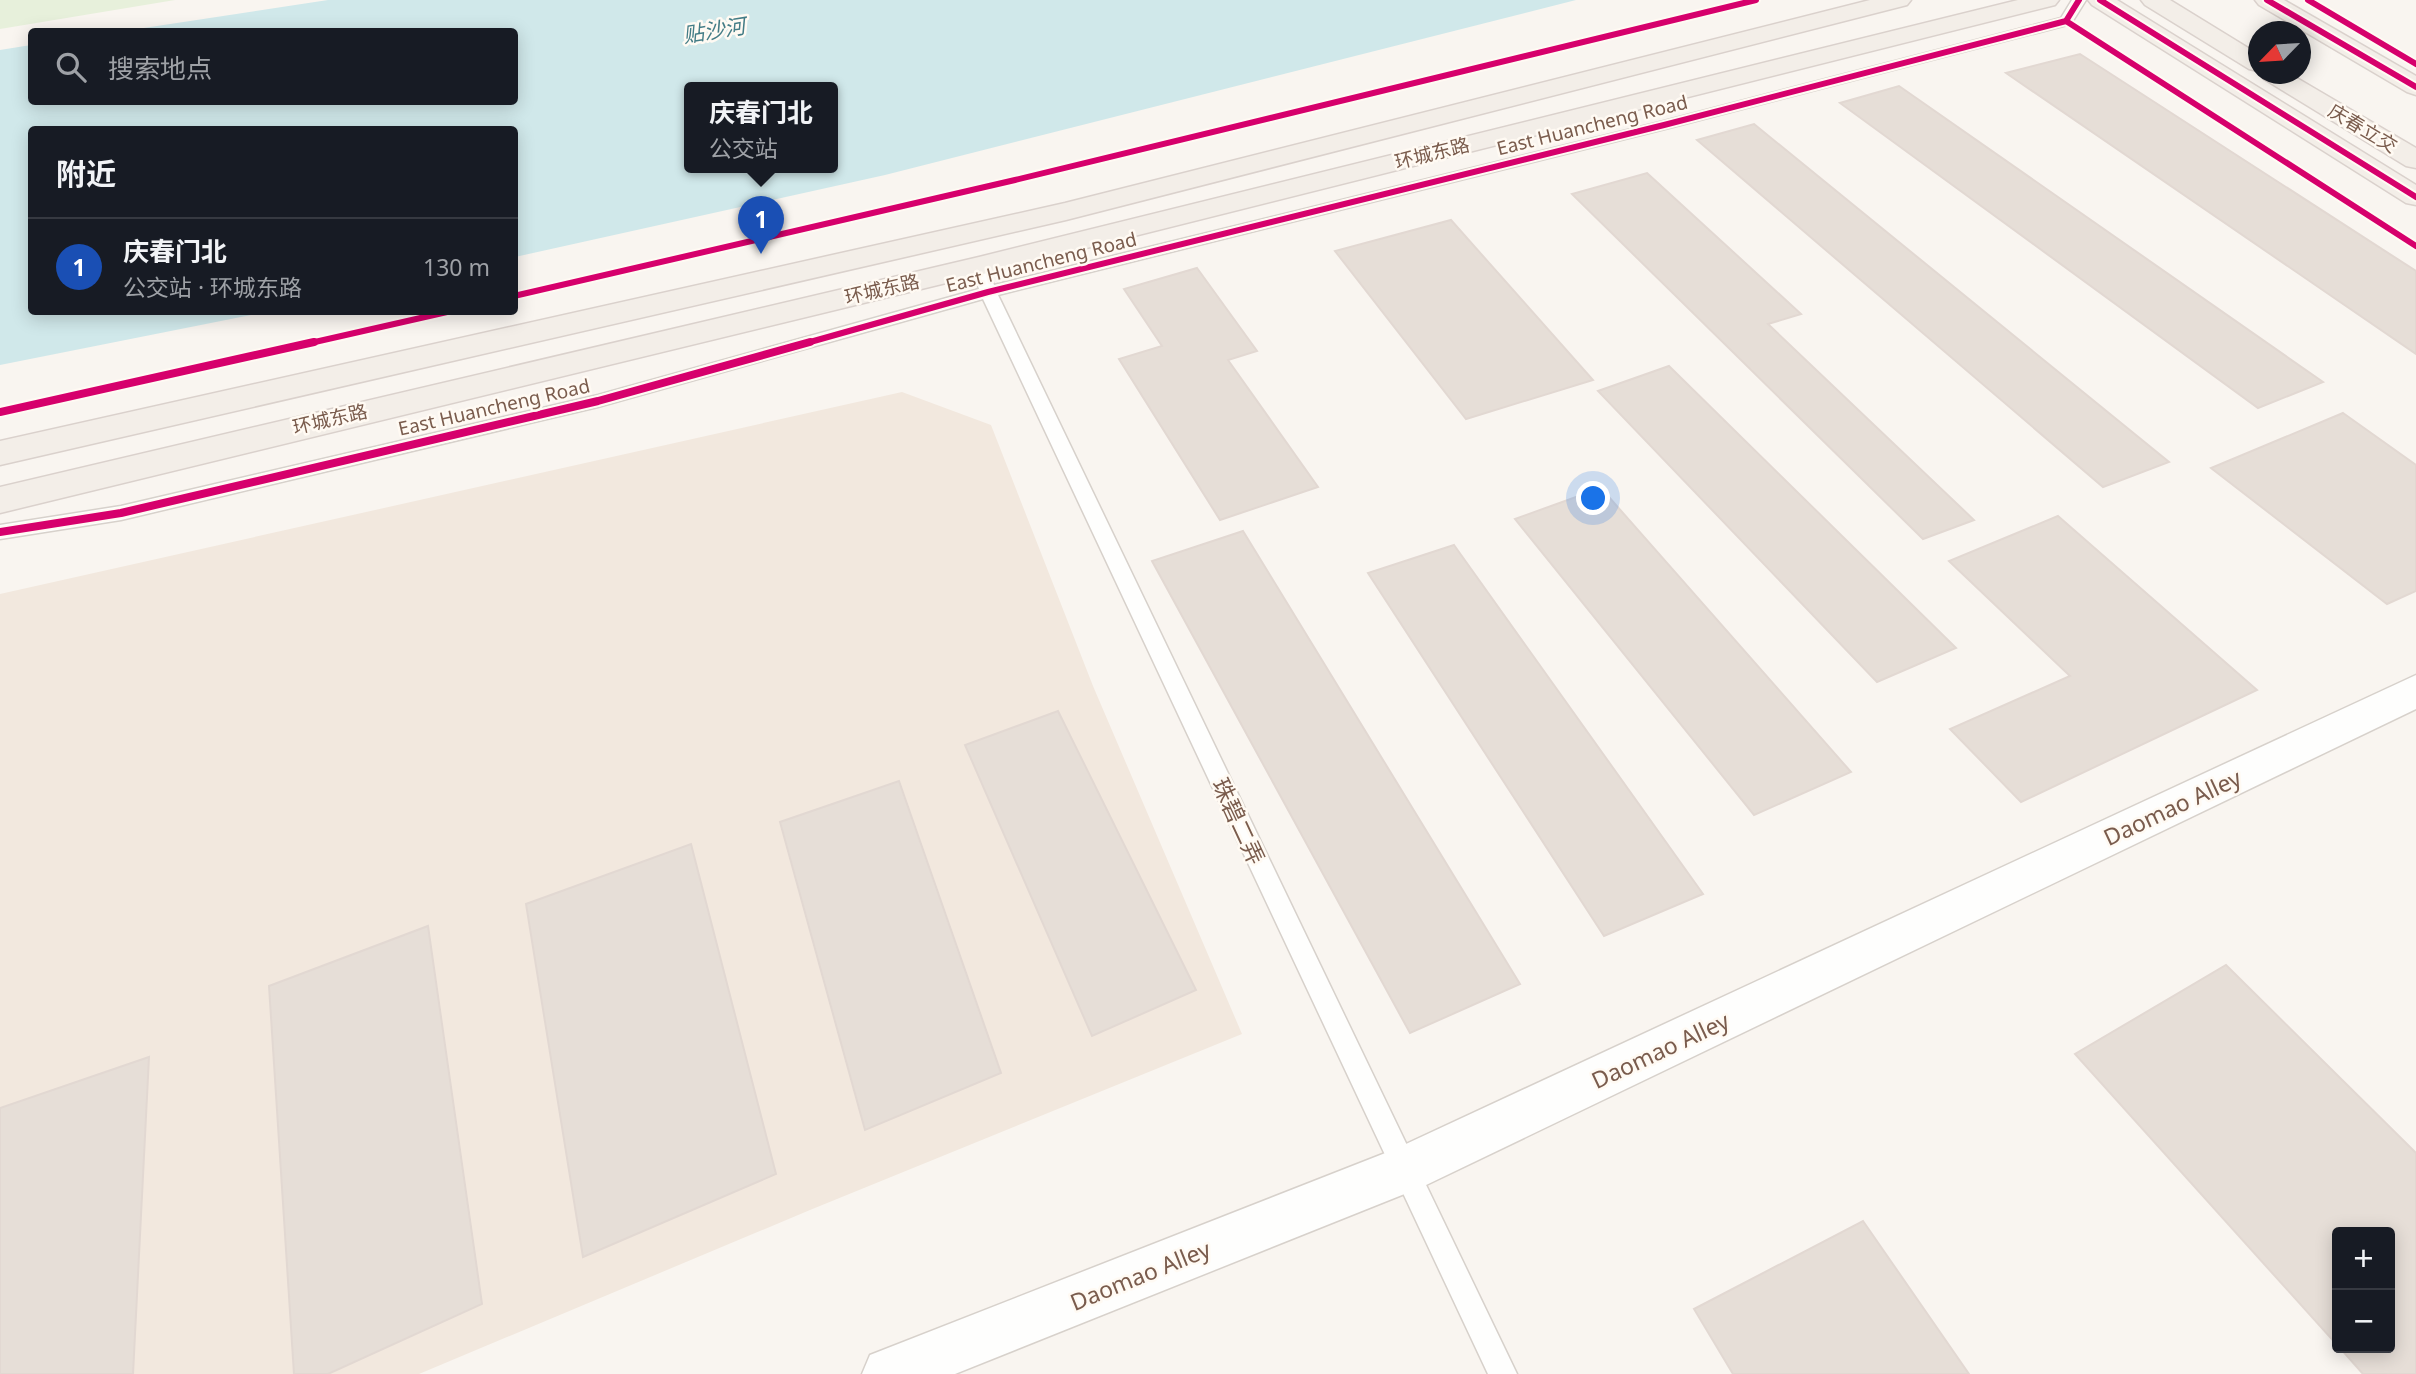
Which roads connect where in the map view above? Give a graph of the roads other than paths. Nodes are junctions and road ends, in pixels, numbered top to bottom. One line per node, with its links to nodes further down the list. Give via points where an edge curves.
1 (1899, 0): 17 (main road, 环城东路, via 1066,211)
2 (2047, 0): 16 (main road, 环城东路)
3 (2079, 0): 16 (lane, East Huancheng Road, via 2066,21 1664,125)
4 (2100, 0): 15 (main road)
5 (2153, 0): 9 (main road)
6 (2195, 0): 8 (main road)
7 (2267, 0): 12 (main road)
8 (2248, 32)
9 (2248, 57)
10 (2311, 70): 13 (main road, 庆春立交)
11 (2290, 84): 14 (main road, 庆春立交)
12 (2416, 87)
13 (2416, 135)
14 (2416, 160)
15 (2416, 197)
16 (983, 279): 18 (main road, 环城东路); 19 (lane, East Huancheng Road, via 598,401 121,513); 21 (lane, 珠碧二弄)
17 (0, 453)
18 (0, 500)
19 (0, 532)
20 (2416, 691): 21 (street, Daomao Alley)
21 (1405, 1170): 22 (street, Daomao Alley); 23 (lane, 珠碧二弄)
22 (889, 1374)
23 (1503, 1374)

